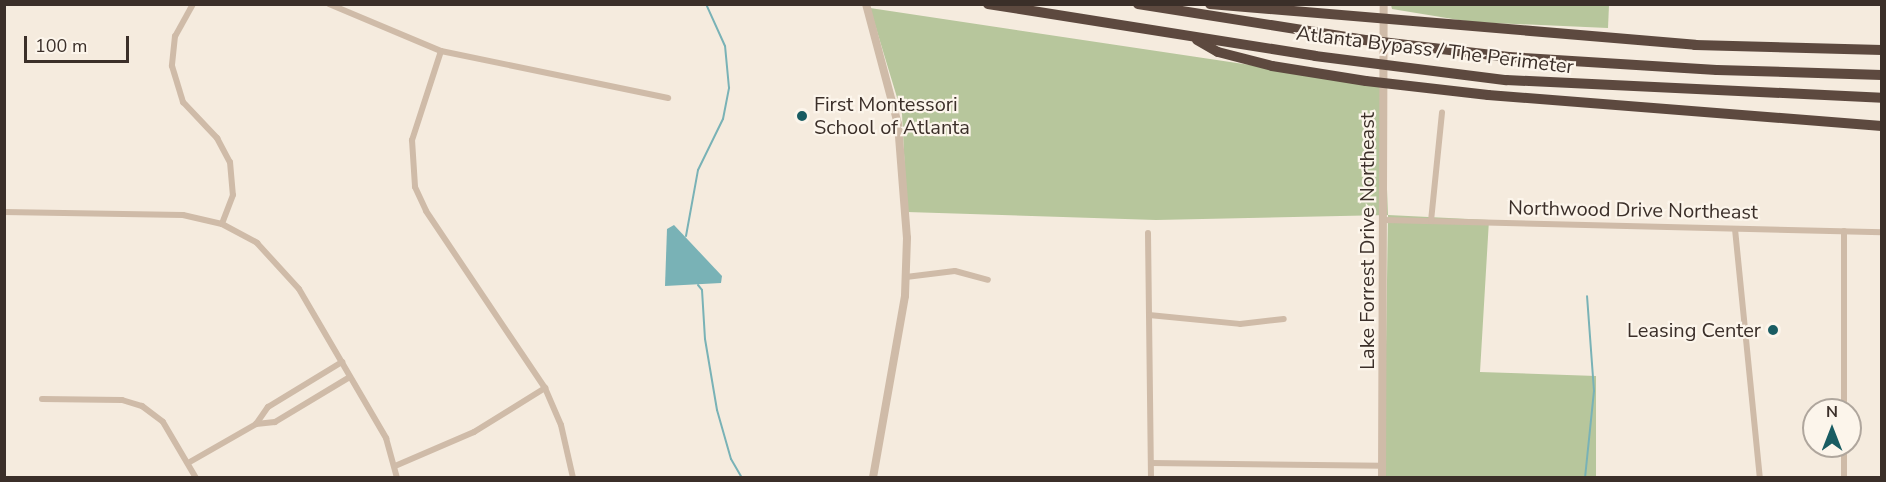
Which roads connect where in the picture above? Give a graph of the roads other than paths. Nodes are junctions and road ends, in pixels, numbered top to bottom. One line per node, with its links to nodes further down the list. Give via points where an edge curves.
1 (194, 4): 19 (street, via 175,36 172,66 183,102 217,138 230,162 233,195)
2 (329, 4): 10 (street)
3 (866, 4): 24 (street, via 898,124 906,218)
4 (988, 4): 8 (highway, Atlanta Bypass / The Perimeter)
5 (1138, 4): 11 (highway, Atlanta Bypass / The Perimeter, via 1365,40 1548,60)
6 (1210, 4): 9 (highway, via 1695,45)
7 (1384, 4): 17 (street, Lake Forrest Drive Northeast)
8 (1191, 36): 13 (highway, Atlanta Bypass / The Perimeter, via 1366,63 1544,83); 15 (highway, via 1218,52 1403,86)
9 (1881, 50)
10 (441, 51): 12 (street); 30 (street, via 412,140 415,187 426,212)
11 (1881, 75)
12 (668, 98)
13 (1880, 98)
14 (1442, 113): 18 (street)
15 (1881, 126)
16 (4, 212): 19 (street, via 170,214)
17 (1384, 220): 18 (street, Northwood Drive Northeast); 38 (street, Lake Forrest Drive Northeast)
18 (1431, 221): 20 (street, Northwood Drive Northeast)
19 (222, 224): 28 (street, via 257,243 285,269)
20 (1735, 229): 21 (street, Northwood Drive Northeast); 45 (street)
21 (1844, 231): 23 (street, Northwood Drive Northeast); 31 (street)
22 (1148, 232): 26 (street)
23 (1881, 232)
24 (906, 277): 25 (street, via 955,271); 42 (street)
25 (988, 280)
26 (1149, 315): 27 (street, via 1240,324); 35 (street)
27 (1284, 319)
28 (342, 362): 29 (street); 33 (street, via 268,406)
29 (351, 377): 33 (street, via 274,422); 37 (street, via 386,438)
30 (545, 388): 37 (street, via 474,432); 41 (street, via 561,425)
31 (1844, 398)
32 (42, 399): 36 (street, via 122,400 142,406 163,422)
33 (256, 424): 36 (street)
34 (1844, 458): 46 (street)
35 (1151, 463): 38 (street); 43 (street)
36 (188, 464): 39 (street)
37 (395, 466): 40 (street)
38 (1382, 466): 44 (street, Lake Forrest Drive Northeast)
39 (196, 477)
40 (397, 477)
41 (573, 477)
42 (873, 477)
43 (1151, 477)
44 (1382, 477)
45 (1760, 477)
46 (1844, 477)

